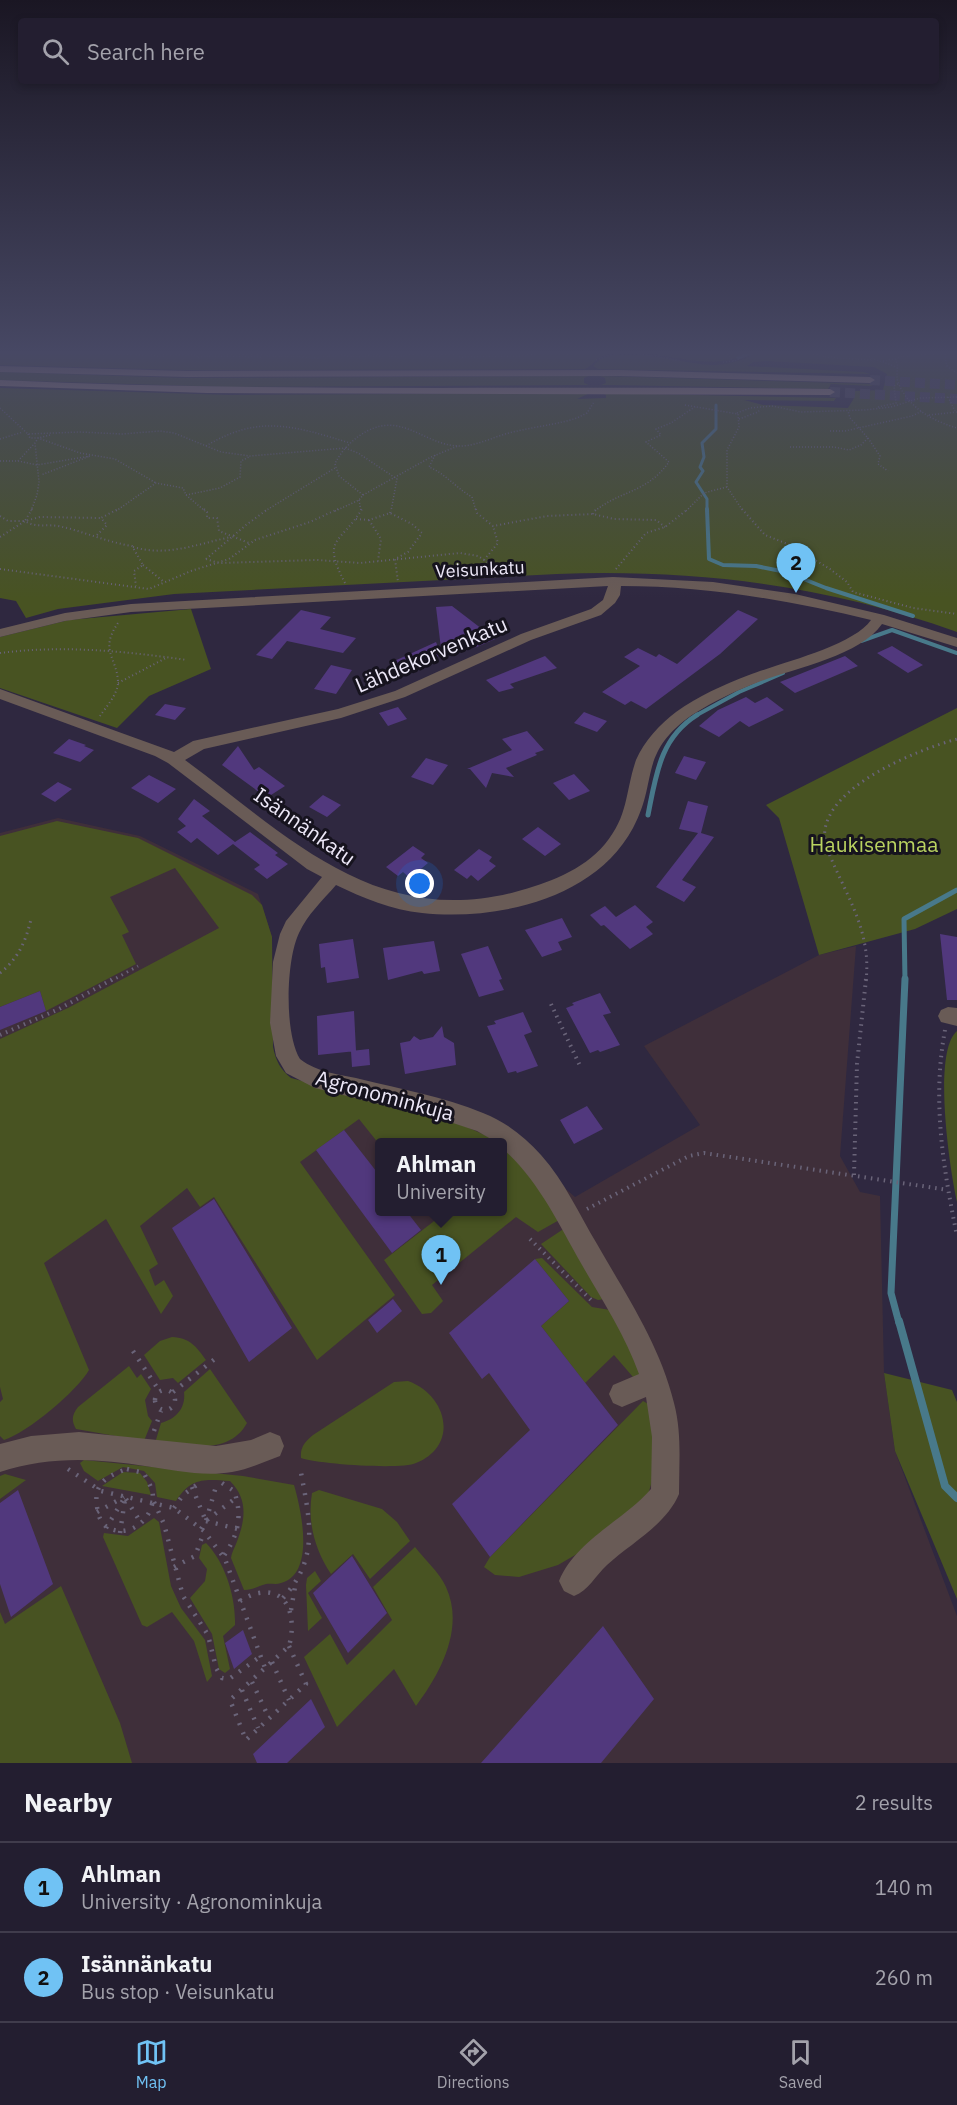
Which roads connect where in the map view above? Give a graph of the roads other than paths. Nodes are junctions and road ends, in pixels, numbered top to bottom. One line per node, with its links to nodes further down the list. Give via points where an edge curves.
1 (613, 578): 2 (street, Veisunkatu, via 765,593); 3 (street, Veisunkatu, via 131,608 65,617); 6 (street, Lähdekorvenkatu, via 613,595 596,612 526,637 400,694 341,713 209,742)
2 (879, 618): 4 (street, Veisunkatu); 7 (street, Isännänkatu, via 871,630 844,645 730,689 672,722 645,757 629,821 617,841 595,864 565,883 520,899 456,909 399,902)
3 (0, 633)
4 (957, 643)
5 (0, 694): 6 (street, Isännänkatu)
6 (174, 759): 7 (street, Isännänkatu)
7 (333, 877): 8 (street, Agronominkuja, via 297,920 284,945 281,960 285,1055 292,1065 318,1079 478,1121)
8 (507, 1138)
9 (507, 1138): 10 (street, Agronominkuja, via 541,1172 569,1218)
10 (654, 1381): 11 (street); 14 (street, via 663,1422 664,1494 643,1519 590,1559)
11 (622, 1394)
12 (270, 1446): 13 (street, via 252,1455 210,1462 117,1448 53,1445)
13 (0, 1458)
14 (574, 1581)

